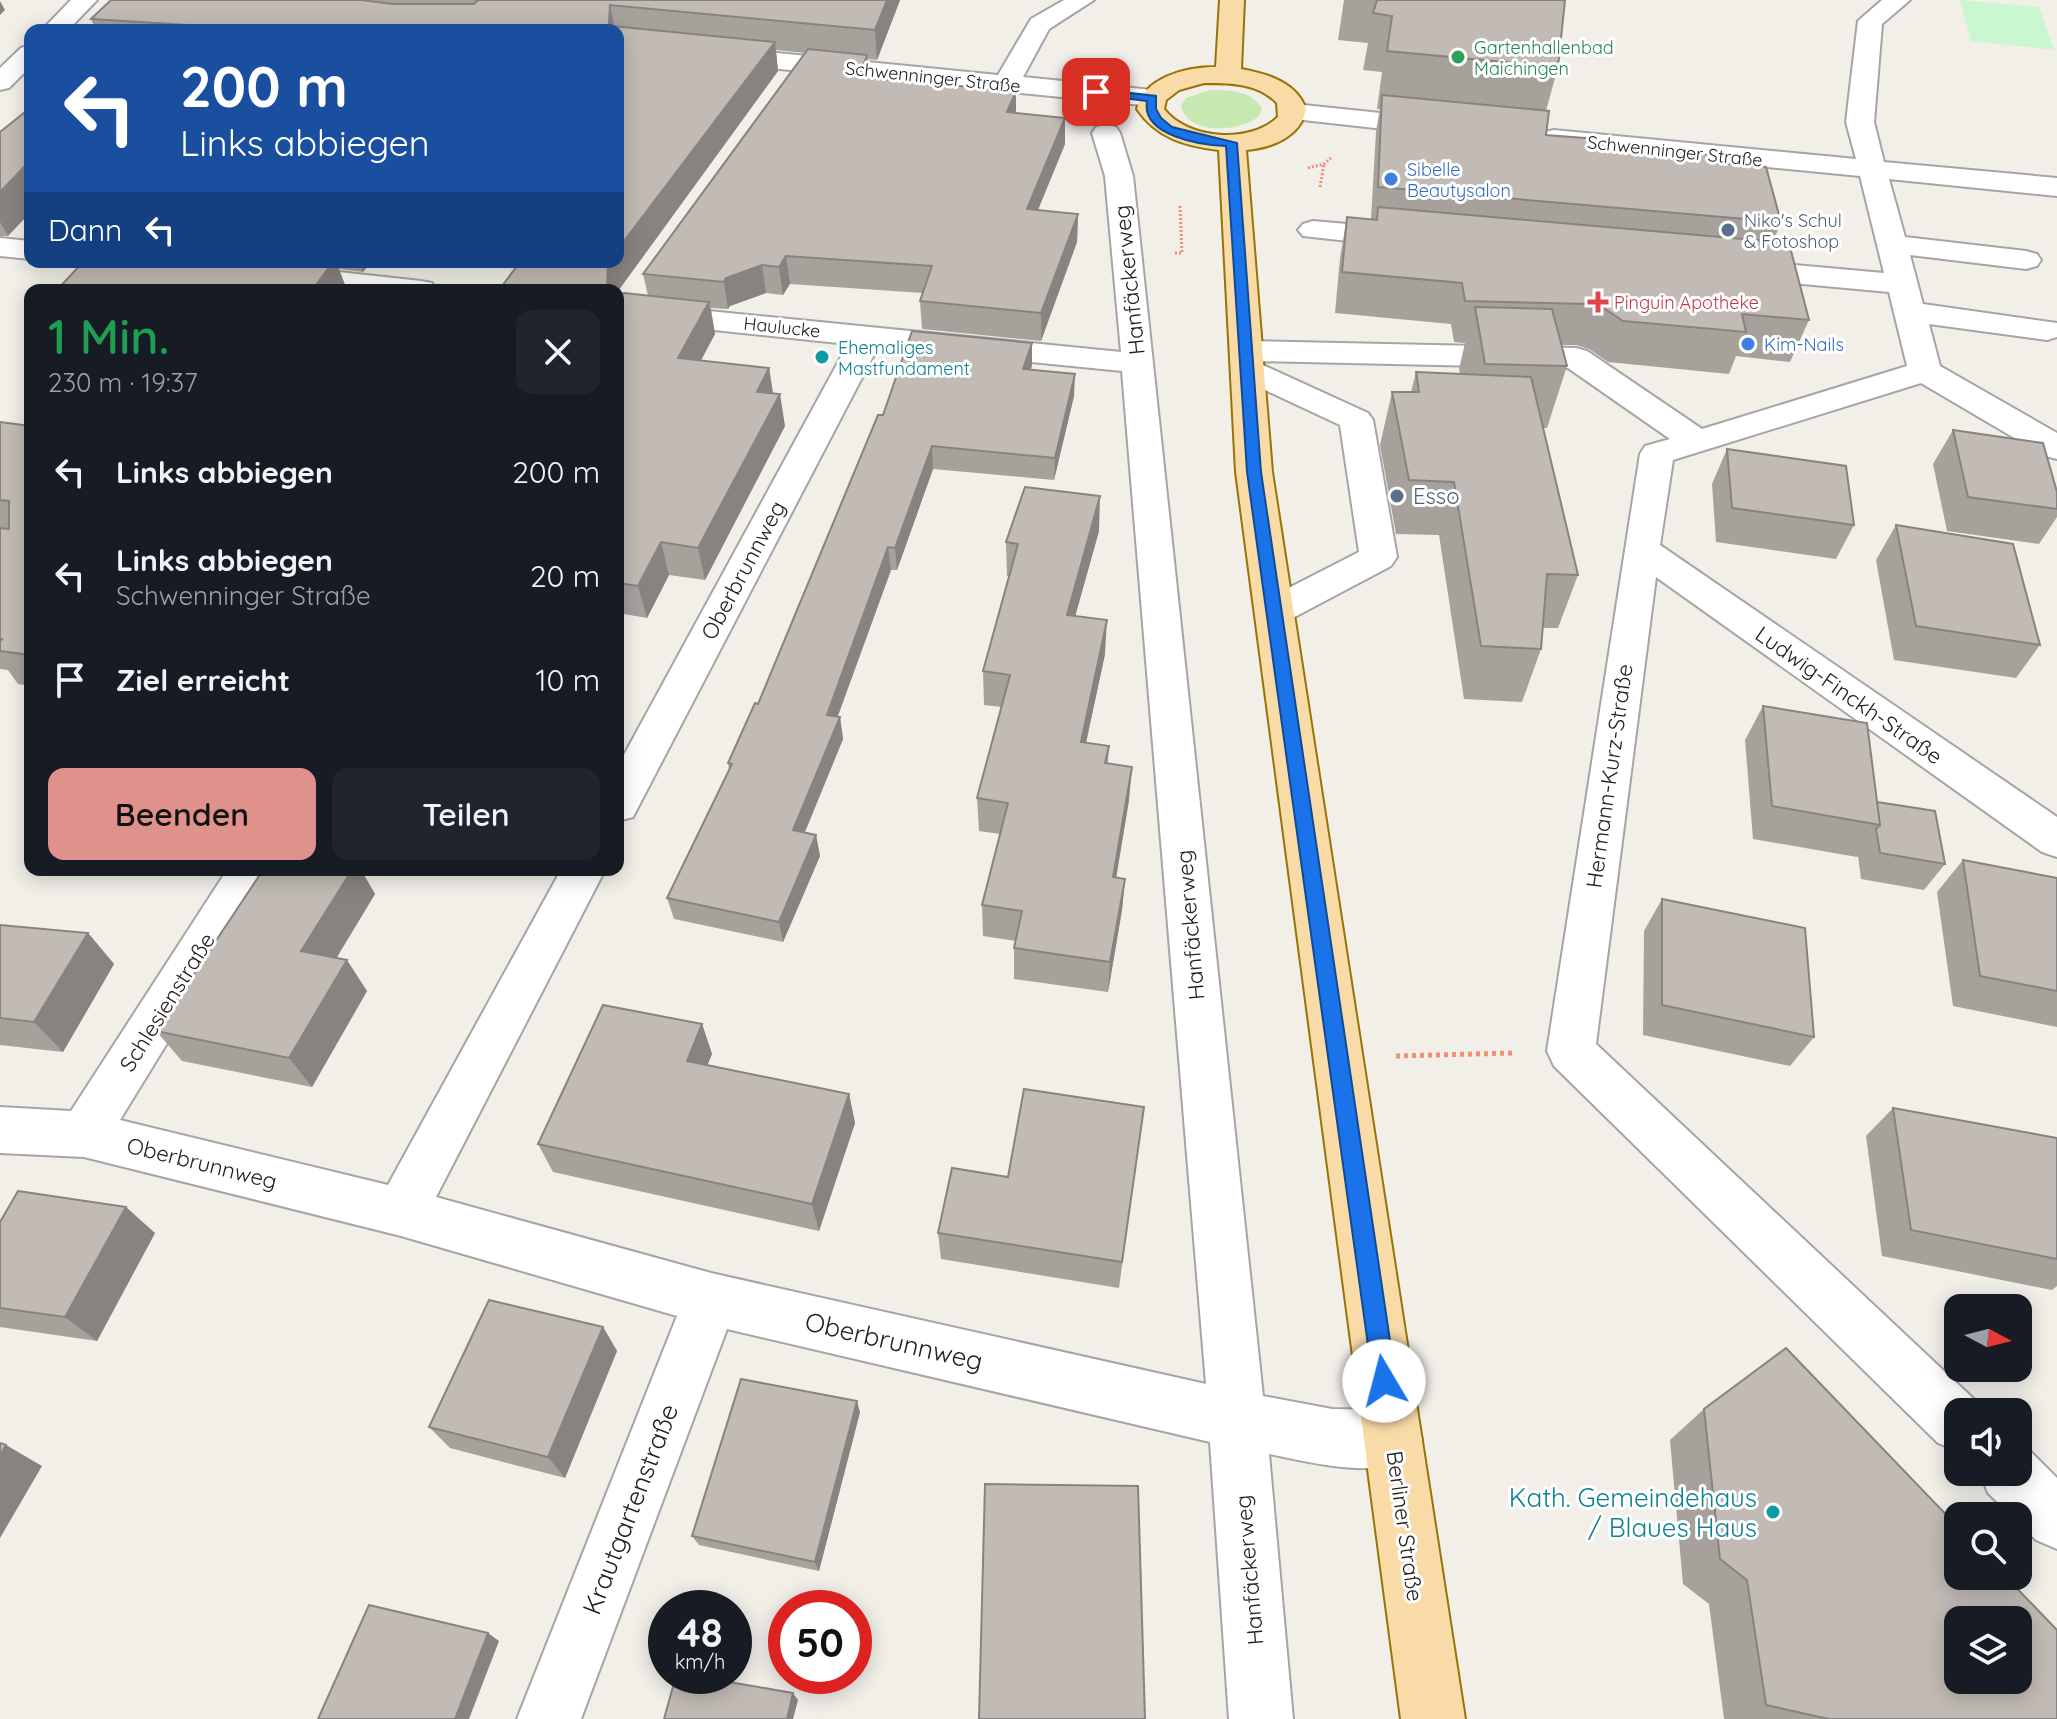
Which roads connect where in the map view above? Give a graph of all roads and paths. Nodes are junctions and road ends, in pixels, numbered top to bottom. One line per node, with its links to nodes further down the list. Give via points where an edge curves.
1 (85, 0): 5 (street)
2 (1082, 0): 11 (street, via 1040,24)
3 (1232, 0): 9 (main road)
4 (1898, 0): 19 (street, via 1870,21 1860,122)
5 (60, 24)
6 (624, 46): 8 (street, Schwenninger Straße)
7 (24, 59): 10 (street)
8 (801, 64): 11 (street, Schwenninger Straße); 12 (street)
9 (1228, 75): 13 (main road, via 1180,80); 14 (main road, via 1267,84 1291,102)
10 (0, 82)
11 (1007, 85): 13 (street, Schwenninger Straße)
12 (784, 89)
13 (1152, 98): 18 (main road, via 1156,120 1168,129 1208,142)
14 (1294, 112): 15 (street); 18 (main road, via 1282,130 1269,137)
15 (1471, 130)
16 (1106, 133): 37 (street, Hanfäckerweg, via 1119,176)
17 (1531, 136): 19 (street, Schwenninger Straße)
18 (1232, 143): 36 (main road, Berliner Straße)
19 (1874, 170): 20 (street, Schwenninger Straße); 24 (street)
20 (2057, 187)
21 (1180, 206): 27 (path)
22 (1313, 230): 23 (street)
23 (1433, 241)
24 (1892, 244): 28 (street); 32 (street)
25 (0, 247): 26 (street)
26 (24, 249)
27 (1182, 253)
28 (2026, 260)
29 (1710, 267): 32 (street)
30 (253, 272): 31 (street)
31 (365, 284)
32 (1907, 298): 34 (street); 38 (street)
33 (625, 307): 35 (street, Haulucke)
34 (2047, 330)
35 (868, 336): 37 (street, Haulucke); 43 (street, Oberbrunnweg)
36 (1247, 360): 39 (street, via 1576,358); 42 (main road, Berliner Straße, via 1254,472); 42 (street, via 1356,420 1378,557)
37 (1138, 363): 54 (street, Hanfäckerweg)
38 (1925, 371): 39 (street, Hermann-Kurz-Straße); 40 (street)
39 (1698, 442): 41 (street, Hermann-Kurz-Straße, via 1657,454)
40 (2057, 448)
41 (1641, 549): 44 (street, Ludwig-Finckh-Straße); 47 (street, Hermann-Kurz-Straße)
42 (1275, 611): 48 (main road, Berliner Straße)
43 (624, 794)
44 (2057, 840)
45 (247, 876): 50 (street, Schlesienstraße)
46 (580, 876): 51 (street)
47 (1571, 1051): 48 (path); 53 (street)
48 (1339, 1057): 55 (main road, Berliner Straße)
49 (0, 1130): 50 (street, Oberbrunnweg)
50 (84, 1134): 51 (street, Oberbrunnweg)
51 (401, 1212): 52 (street, Oberbrunnweg)
52 (711, 1299): 54 (street, Oberbrunnweg); 58 (street, Krautgartenstraße)
53 (1944, 1410)
54 (1237, 1420): 55 (street, Oberbrunnweg, via 1332,1438); 59 (street, Hanfäckerweg)
55 (1393, 1439): 60 (main road, Berliner Straße)
56 (2023, 1486): 57 (street)
57 (2057, 1519)
58 (549, 1719)
59 (1261, 1719)
60 (1433, 1719)

